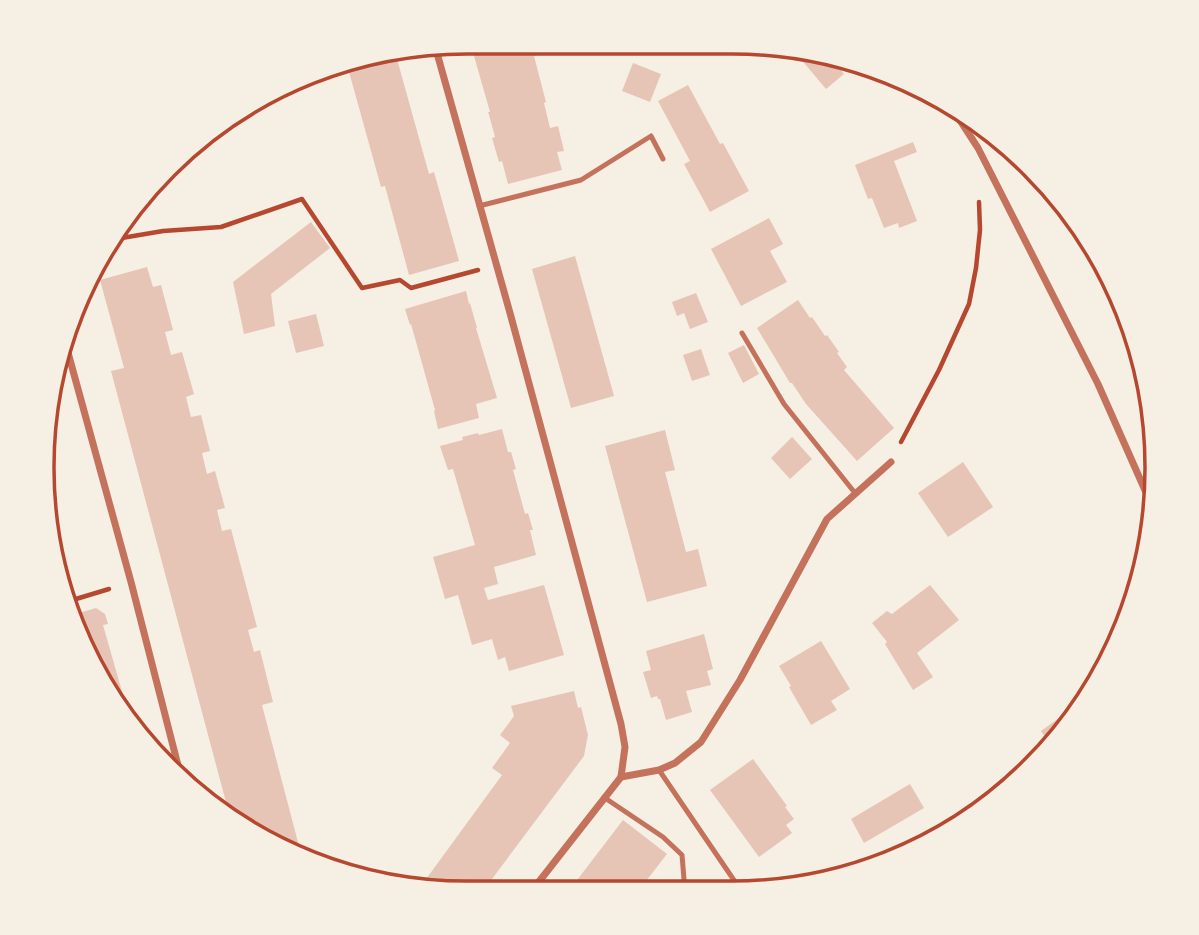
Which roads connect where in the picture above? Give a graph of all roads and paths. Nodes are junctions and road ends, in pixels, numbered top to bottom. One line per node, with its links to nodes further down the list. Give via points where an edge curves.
1 (438, 55): 5 (street)
2 (964, 126): 11 (street, via 1098,384)
3 (663, 159): 5 (lane, via 651,135 581,180)
4 (979, 189): 10 (path, via 979,242 969,304)
5 (479, 206): 7 (street)
6 (124, 238): 7 (path, via 221,227 302,199 362,288 400,281 411,288)
7 (496, 265): 17 (street, via 621,724 625,747)
8 (742, 332): 12 (lane, via 784,404)
9 (69, 357): 13 (street)
10 (891, 462): 12 (street)
11 (1144, 489)
12 (855, 493): 16 (street, via 827,519 701,742)
13 (131, 582): 14 (path); 15 (street)
14 (76, 599)
15 (177, 762)
16 (659, 770): 17 (street); 21 (lane)
17 (621, 777): 18 (street)
18 (605, 798): 19 (street); 20 (lane, via 682,855)
19 (540, 881)
20 (683, 881)
21 (734, 881)

